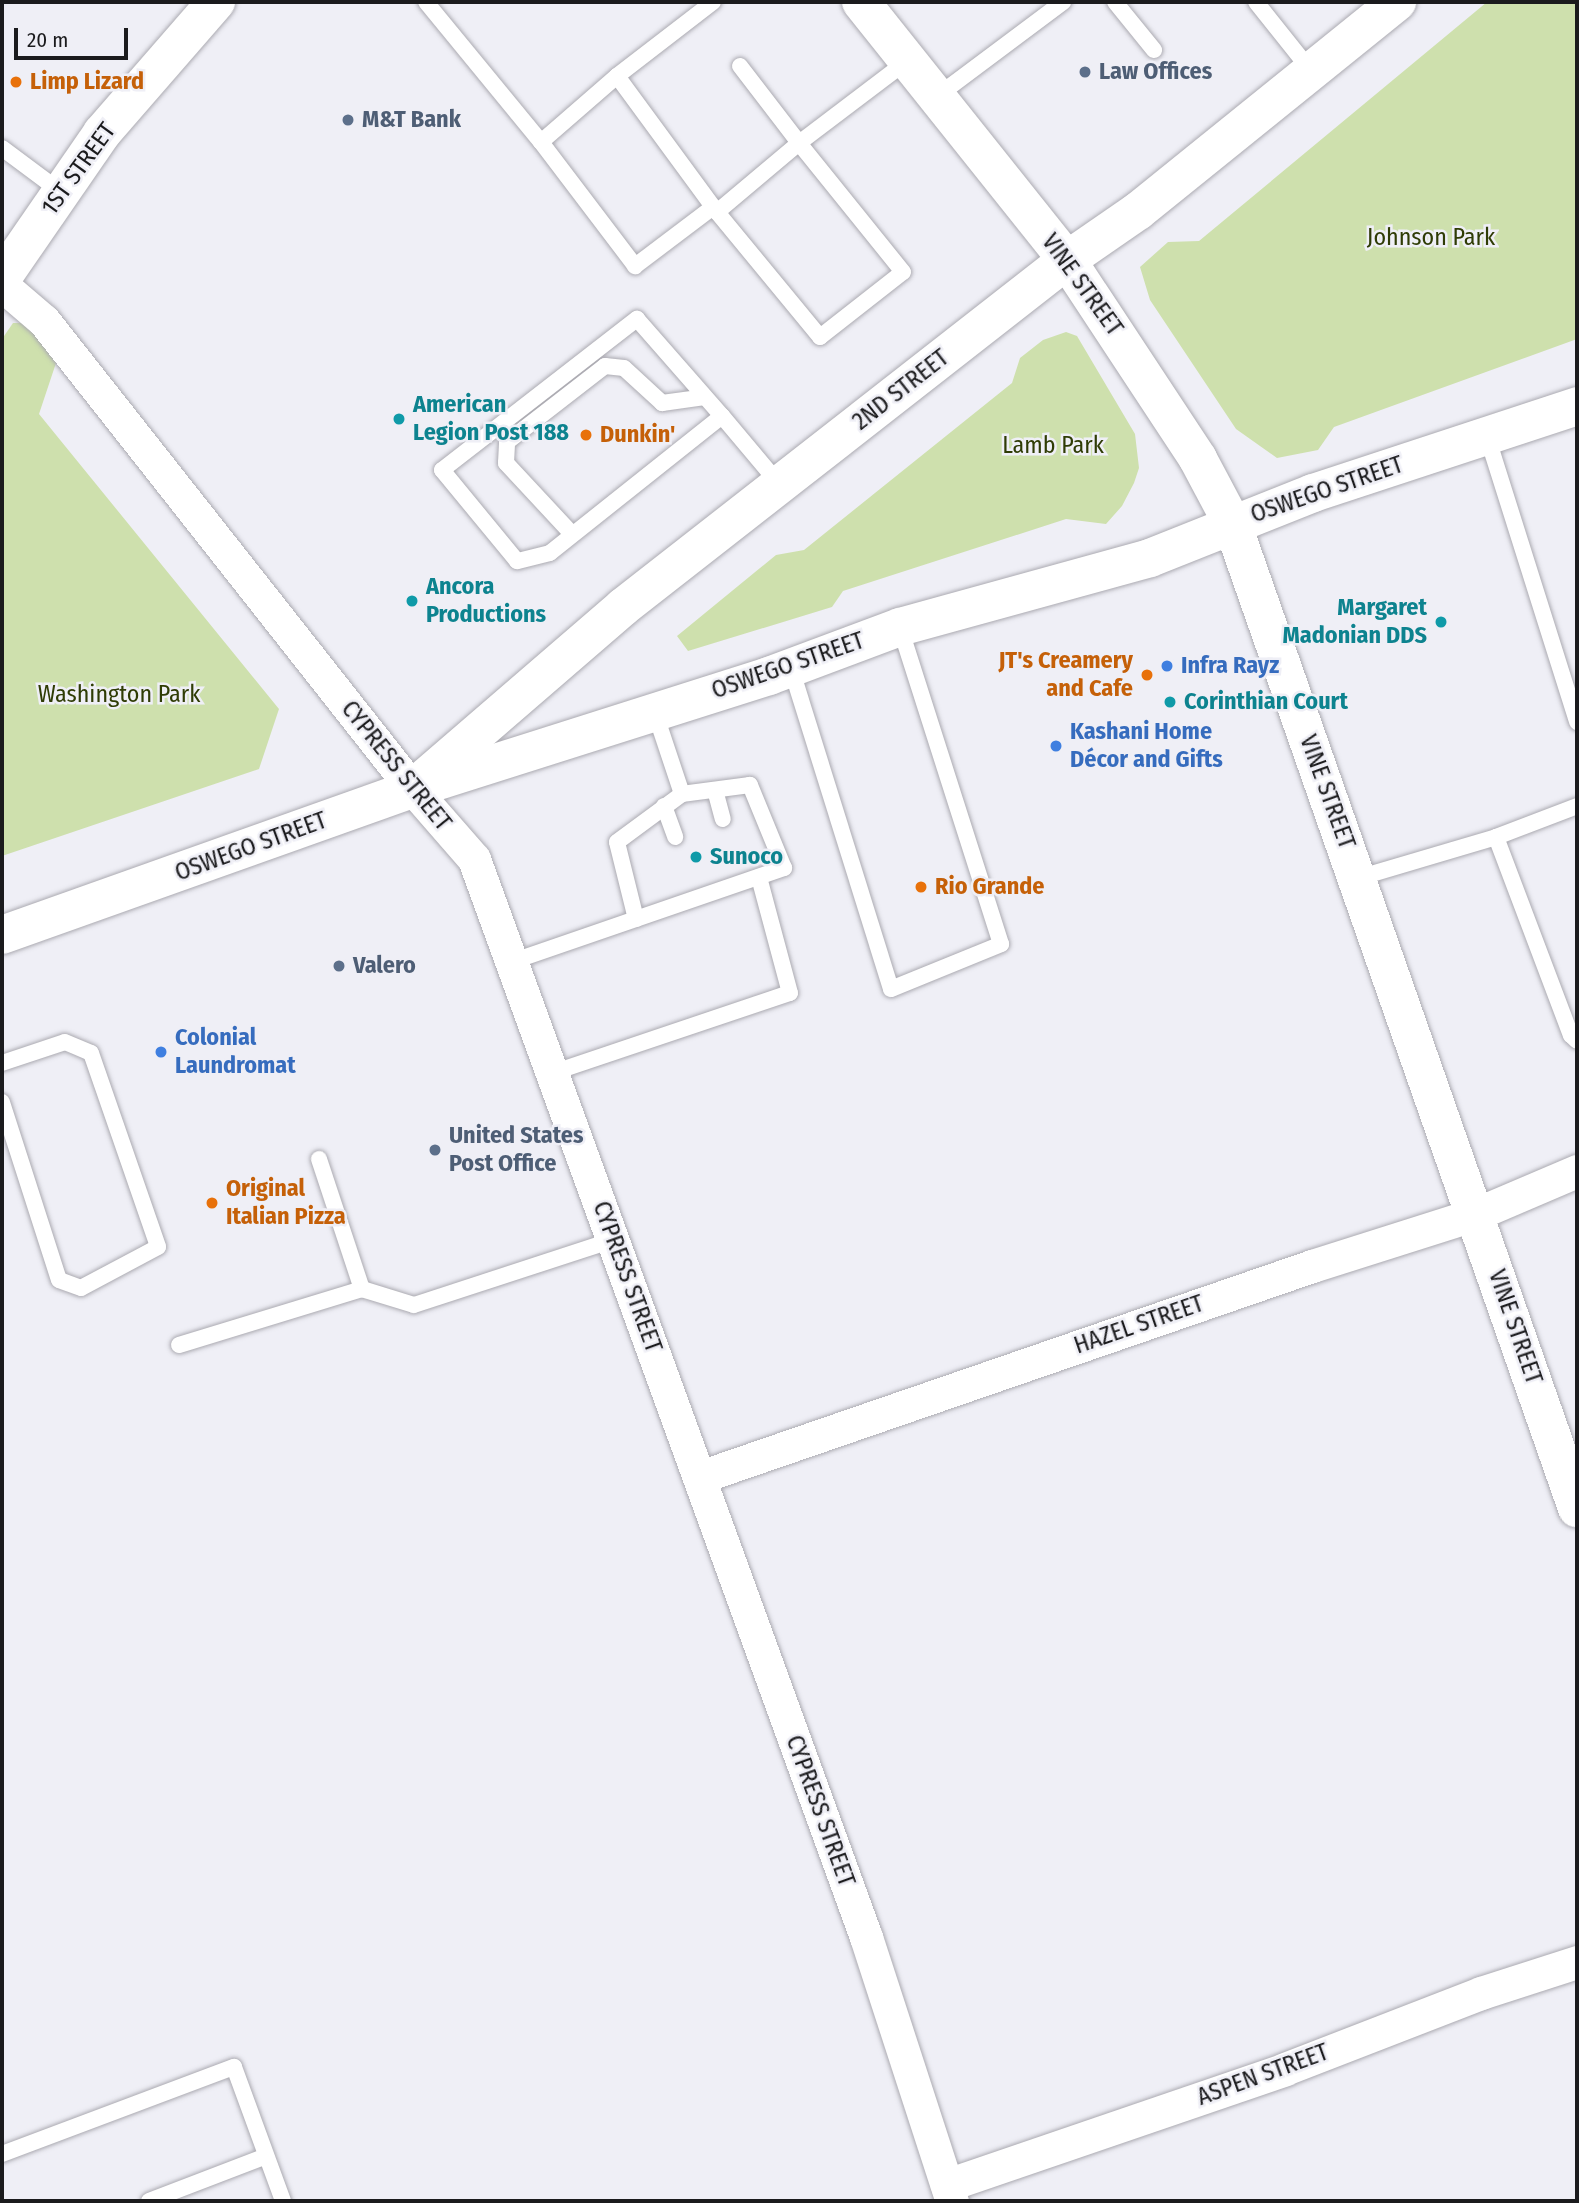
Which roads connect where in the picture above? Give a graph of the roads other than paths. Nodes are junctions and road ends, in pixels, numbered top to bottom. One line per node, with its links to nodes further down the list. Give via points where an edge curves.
1 (216, 2): 18 (main road, 1ST STREET, via 102,133)
2 (426, 2): 15 (lane)
3 (713, 2): 13 (lane)
4 (861, 2): 10 (main road, VINE STREET)
5 (1063, 2): 14 (lane)
6 (1115, 2): 9 (lane)
7 (1256, 2): 12 (lane)
8 (1397, 2): 12 (main road, 2ND STREET)
9 (1154, 50)
10 (908, 61): 14 (main road, VINE STREET); 16 (lane)
11 (740, 66): 16 (lane)
12 (1311, 72): 20 (main road, 2ND STREET, via 1138,211)
13 (617, 76): 15 (lane); 19 (lane)
14 (936, 97): 20 (main road, VINE STREET)
15 (541, 142): 19 (lane, via 635,266)
16 (799, 143): 19 (lane); 19 (lane, via 903,272 820,337)
17 (2, 148): 18 (lane)
18 (61, 192): 21 (main road, 1ST STREET)
19 (715, 210)
20 (1067, 260): 27 (main road, 2ND STREET); 28 (main road, VINE STREET, via 1198,459)
21 (2, 278)
22 (2, 285): 34 (street, CYPRESS STREET, via 44,321)
23 (705, 397): 25 (lane); 29 (lane, via 662,403 624,368 605,366 507,442 506,463); 29 (lane, via 637,319 442,470 517,561 550,552)
24 (1577, 406): 26 (main road, OSWEGO STREET)
25 (722, 416): 27 (lane); 29 (lane)
26 (1487, 436): 28 (main road, OSWEGO STREET); 33 (lane)
27 (781, 485): 34 (main road, 2ND STREET, via 623,607)
28 (1232, 523): 30 (main road, OSWEGO STREET, via 1150,558); 43 (main road, VINE STREET)
29 (572, 534)
30 (900, 627): 31 (main road, OSWEGO STREET); 31 (lane, via 1001,944 891,989)
31 (790, 666): 32 (main road, OSWEGO STREET)
32 (654, 711): 34 (main road, OSWEGO STREET); 36 (lane)
33 (1577, 722)
34 (413, 789): 45 (main road, OSWEGO STREET); 46 (street, CYPRESS STREET, via 474,859)
35 (715, 790): 36 (lane); 39 (lane); 42 (lane, via 750,785 785,868)
36 (682, 794): 37 (lane)
37 (664, 806): 40 (lane); 44 (lane, via 617,842)
38 (1577, 806): 41 (lane)
39 (723, 820)
40 (675, 836)
41 (1496, 837): 43 (lane); 47 (lane)
42 (759, 877): 44 (lane, via 741,876 693,892); 49 (lane, via 790,993)
43 (1358, 878): 53 (main road, VINE STREET)
44 (636, 919): 46 (lane)
45 (2, 935)
46 (511, 962): 49 (street, CYPRESS STREET)
47 (1577, 1041)
48 (2, 1063): 50 (lane, via 65,1042 91,1053 158,1247 81,1288 59,1280)
49 (552, 1073): 54 (street, CYPRESS STREET)
50 (2, 1102)
51 (319, 1159): 55 (lane)
52 (1577, 1171): 53 (street, HAZEL STREET)
53 (1476, 1214): 57 (street, HAZEL STREET); 58 (main road, VINE STREET)
54 (613, 1240): 55 (lane, via 414,1306); 57 (street, CYPRESS STREET)
55 (362, 1289): 56 (lane)
56 (179, 1345)
57 (700, 1477): 62 (street, CYPRESS STREET, via 866,1937)
58 (1577, 1508)
59 (1577, 1962): 62 (street, ASPEN STREET, via 1481,1993)
60 (2, 2154): 61 (lane, via 234,2067)
61 (266, 2155): 63 (lane); 64 (lane)
62 (950, 2193)
63 (149, 2201)
64 (283, 2201)

